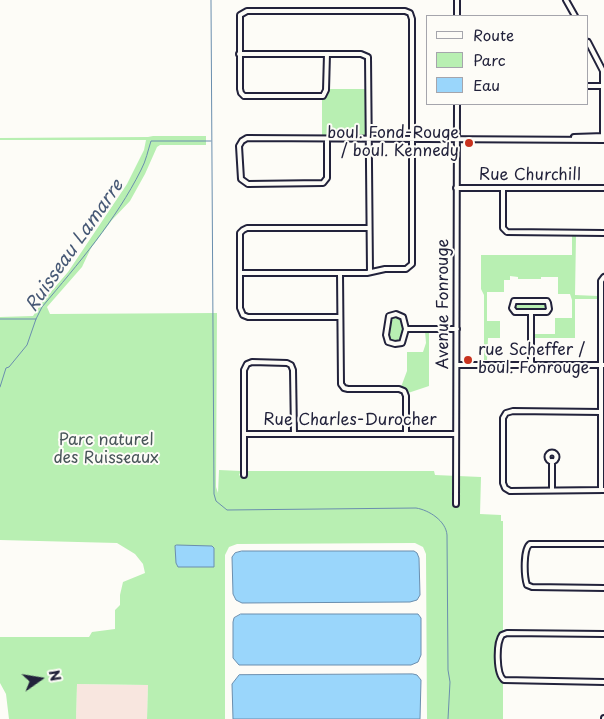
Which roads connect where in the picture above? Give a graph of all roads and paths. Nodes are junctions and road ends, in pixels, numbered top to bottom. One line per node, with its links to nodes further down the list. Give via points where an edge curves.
1 (457, 0): 3 (street)
2 (566, 0): 4 (street)
3 (457, 15)
4 (574, 15)
5 (589, 44): 9 (street, via 603,71)
6 (239, 54): 7 (street); 7 (street, via 240,90 246,97 323,96); 12 (street, via 240,15 247,11 409,11 412,20)
7 (327, 54): 11 (street, via 368,57)
8 (589, 86): 9 (street)
9 (603, 86): 14 (street)
10 (457, 105): 13 (street, Avenue Fonrouge)
11 (370, 138): 12 (street); 15 (street); 19 (street)
12 (412, 138): 13 (street); 22 (street, via 410,266)
13 (456, 138): 14 (street); 16 (street, Avenue Fonrouge)
14 (604, 138)
15 (327, 139): 15 (street, via 324,182 244,183 240,177 241,142 247,138)
16 (456, 188): 17 (street, Rue Churchill); 29 (street, Avenue Fonrouge)
17 (503, 188): 18 (street, Rue Churchill); 20 (street, via 503,228 507,232)
18 (604, 188)
19 (370, 228): 21 (street, via 245,228 240,236); 22 (street)
20 (604, 233)
21 (240, 272): 23 (street); 26 (street, via 240,310 245,316)
22 (370, 272): 23 (street)
23 (340, 273): 26 (street)
24 (604, 276): 27 (street, via 601,281)
25 (531, 312): 25 (street, via 548,312 548,303 512,303 514,312); 31 (street)
26 (339, 317): 36 (street, via 341,386 346,389 404,391)
27 (602, 318): 32 (street)
28 (406, 329): 28 (street, via 402,316 390,315 386,340 400,344); 29 (street)
29 (457, 329): 30 (street, Avenue Fonrouge)
30 (457, 365): 31 (street); 37 (street, Avenue Fonrouge)
31 (531, 365): 32 (street)
32 (603, 365): 33 (street)
33 (601, 412): 40 (street, via 506,412 503,418 504,488); 41 (street)
34 (244, 434): 35 (street, Rue Charles-Durocher); 35 (street, via 244,369 252,362 288,363 292,366); 39 (street)
35 (294, 434): 36 (street, Rue Charles-Durocher)
36 (406, 434): 37 (street, Rue Charles-Durocher)
37 (456, 434): 42 (street, Avenue Fonrouge)
38 (552, 461): 40 (street)
39 (244, 475)
40 (552, 490): 41 (street)
41 (602, 490)
42 (456, 504)
43 (604, 544): 44 (street, via 528,545 525,550 525,579 532,588)
44 (604, 588)
45 (604, 634): 46 (street, via 504,633 499,639 499,674 506,680)
46 (604, 682)

